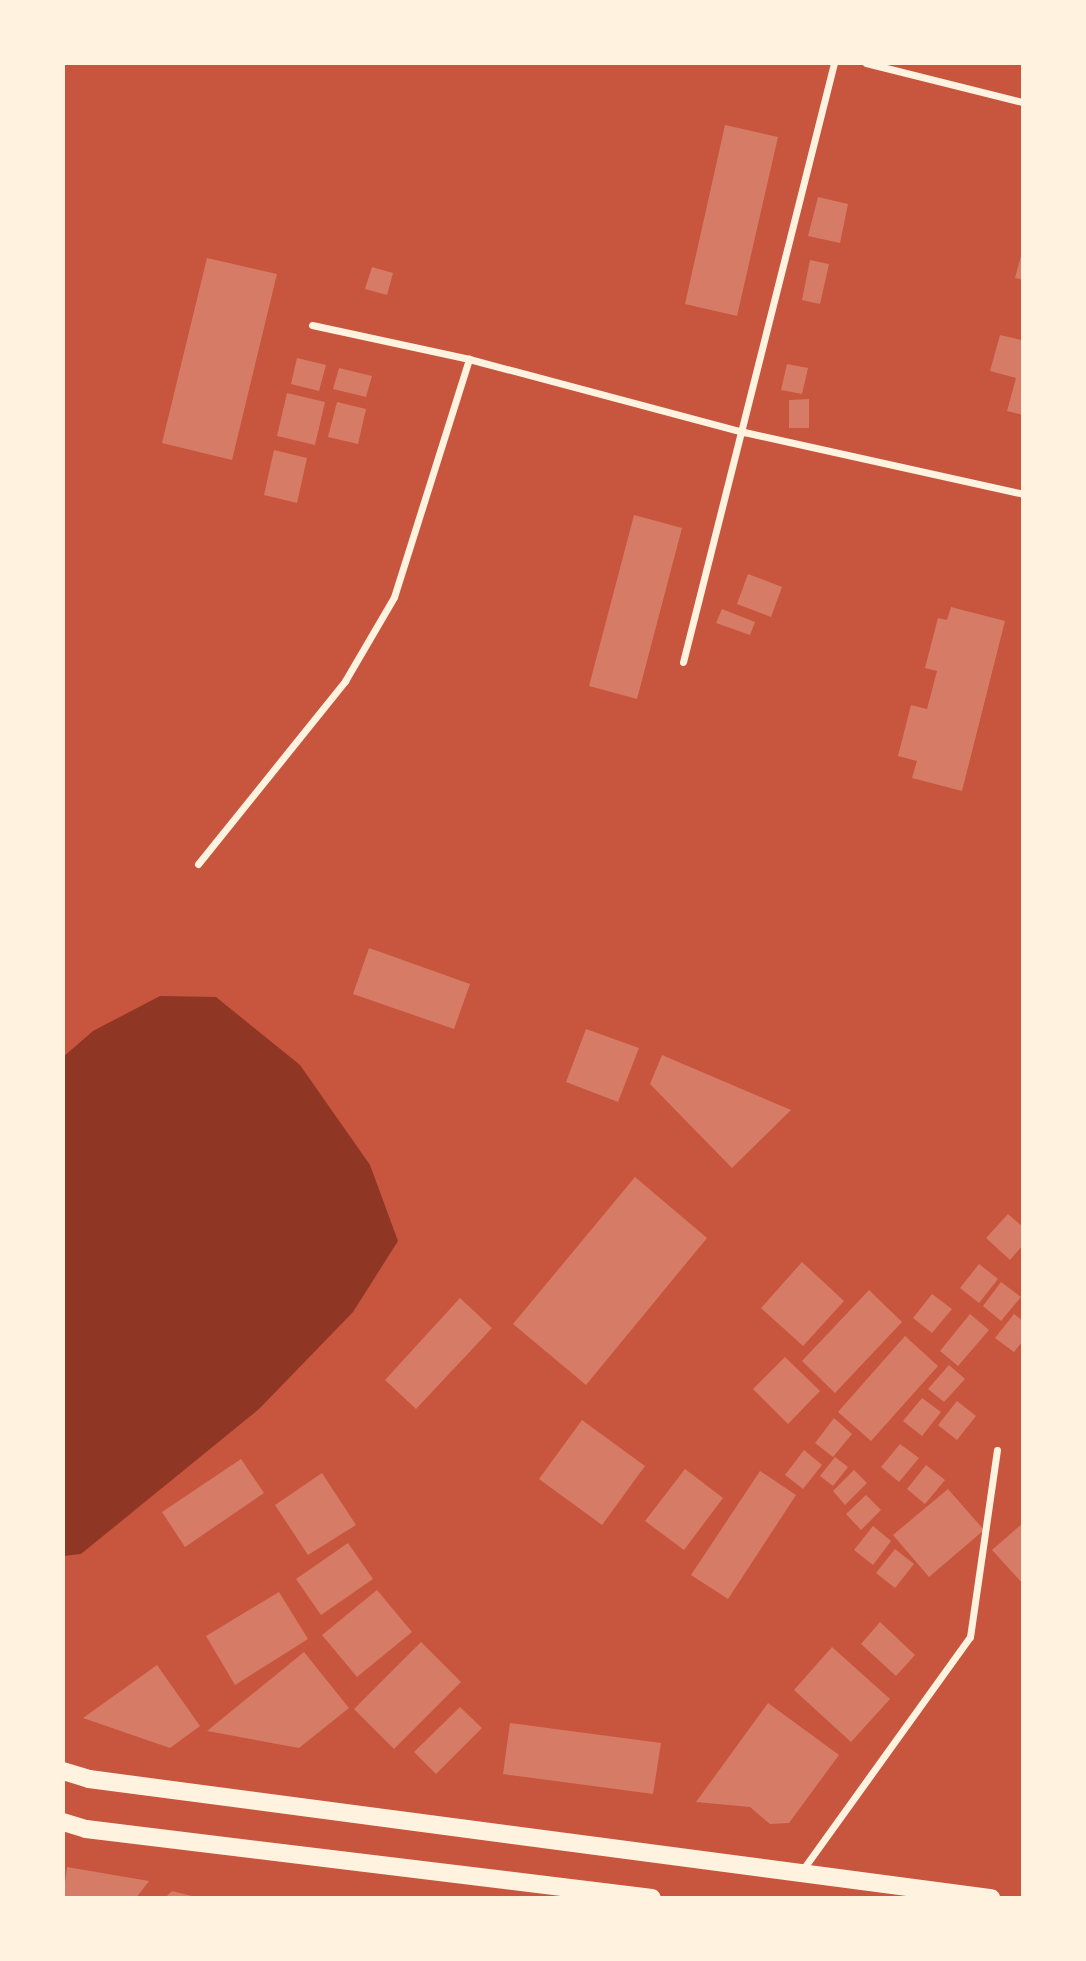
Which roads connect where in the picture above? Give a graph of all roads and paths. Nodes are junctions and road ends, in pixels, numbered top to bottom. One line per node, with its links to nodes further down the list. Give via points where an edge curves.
1 (834, 63): 6 (street)
2 (866, 63): 3 (street)
3 (1023, 102)
4 (312, 325): 5 (street)
5 (469, 359): 6 (street); 9 (street, via 394,597 345,681)
6 (744, 432): 7 (street); 8 (street)
7 (1023, 494)
8 (683, 662)
9 (198, 864)
10 (998, 1450): 13 (street, via 970,1637)
11 (63, 1771): 13 (main road, via 89,1779)
12 (63, 1822): 14 (main road, via 86,1829)
13 (798, 1876): 15 (main road)
14 (652, 1898)
15 (991, 1898)

